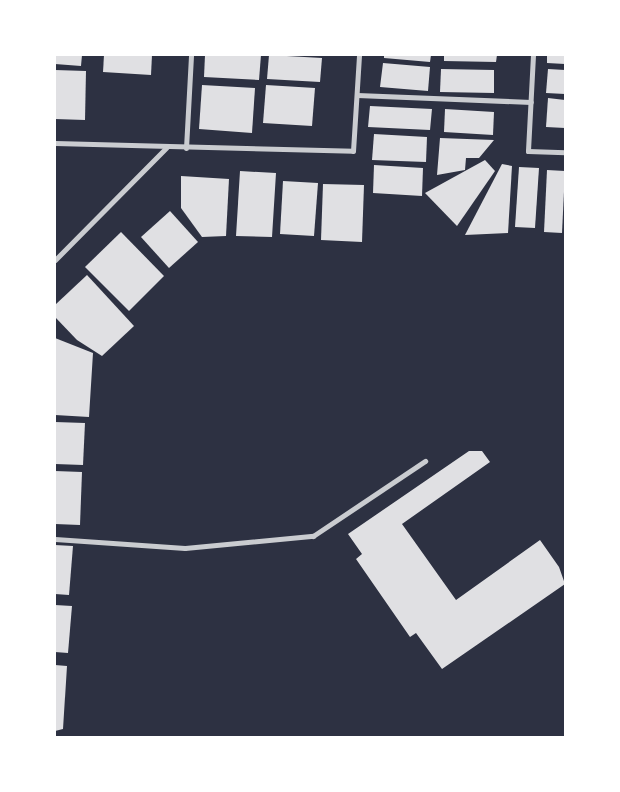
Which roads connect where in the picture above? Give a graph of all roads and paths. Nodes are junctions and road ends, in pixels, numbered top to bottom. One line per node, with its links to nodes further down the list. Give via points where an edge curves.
1 (191, 55): 8 (street)
2 (359, 55): 4 (street)
3 (533, 55): 5 (street)
4 (357, 95): 5 (street); 8 (street, via 353,151)
5 (530, 102): 9 (street, via 528,151)
6 (55, 142): 7 (street)
7 (166, 148): 8 (street); 10 (street)
8 (186, 148)
9 (565, 152)
10 (55, 260)
11 (425, 461): 12 (street, via 313,536 185,548)
12 (55, 539)

